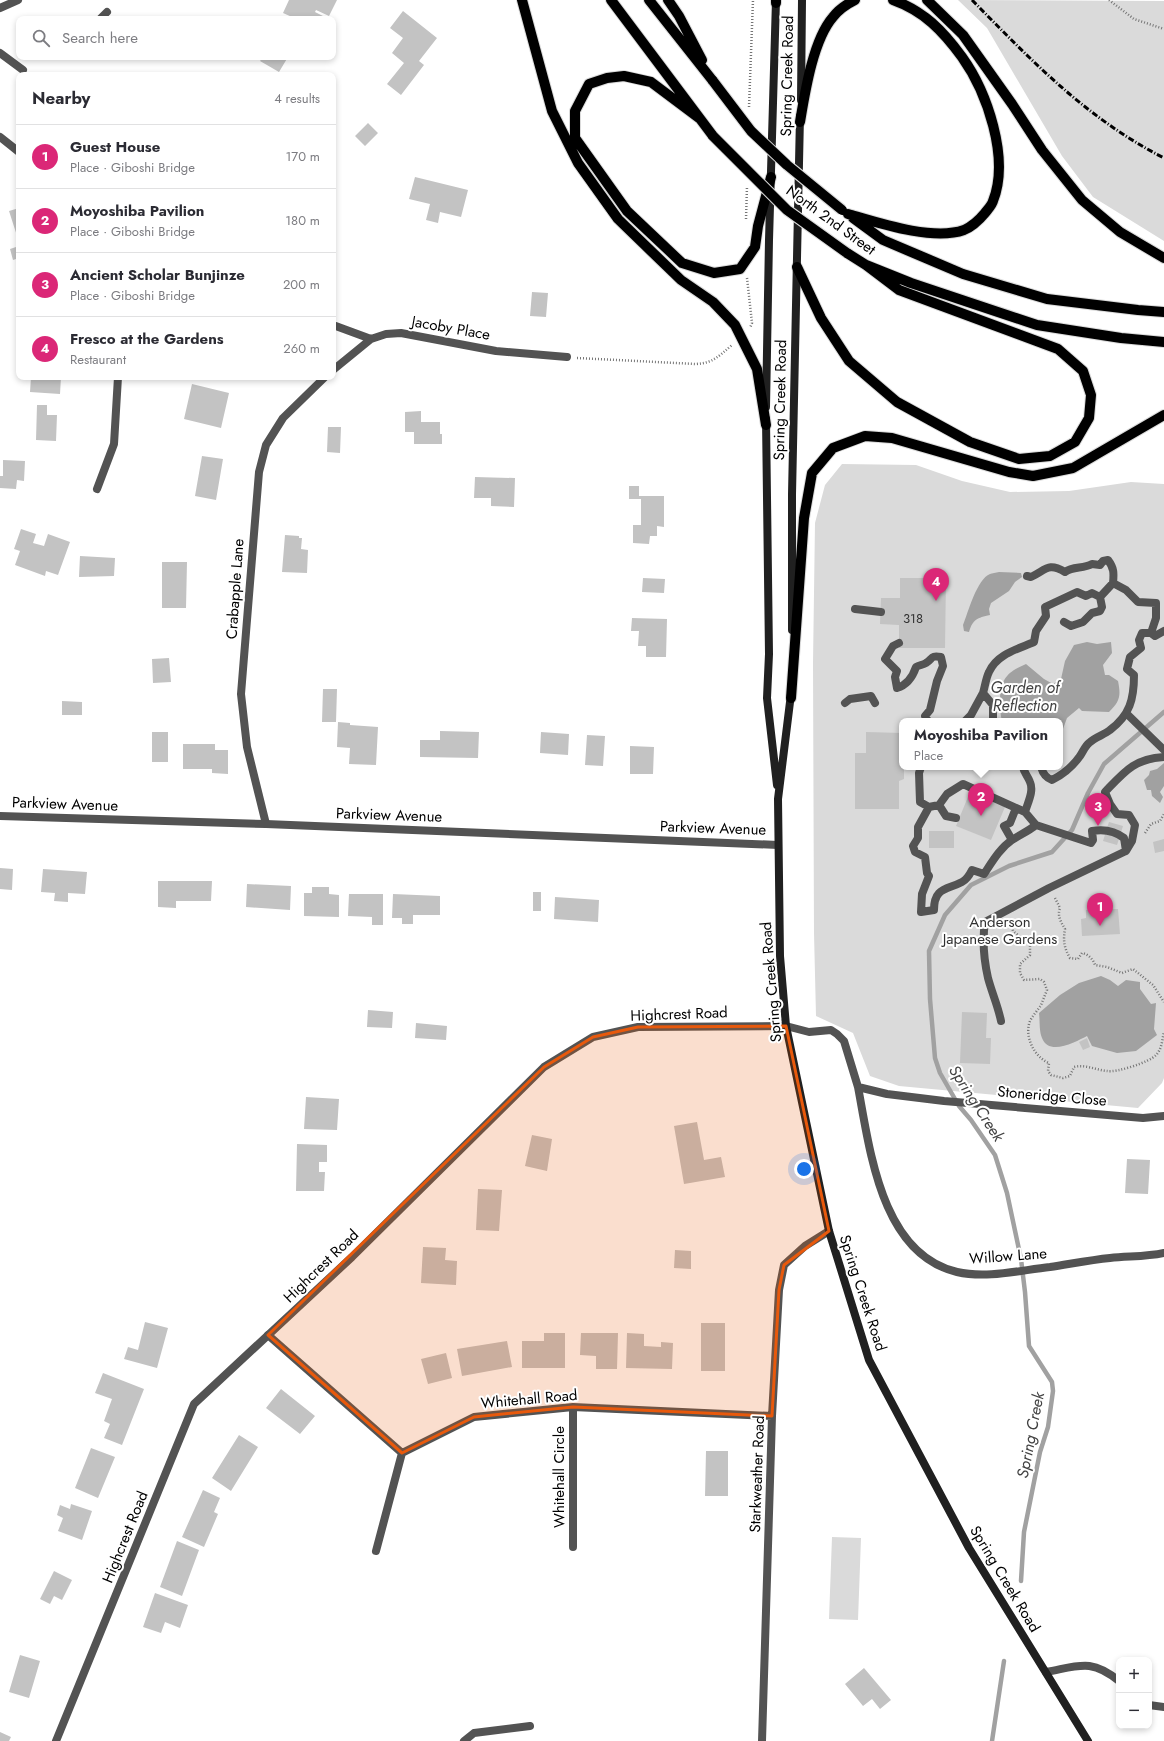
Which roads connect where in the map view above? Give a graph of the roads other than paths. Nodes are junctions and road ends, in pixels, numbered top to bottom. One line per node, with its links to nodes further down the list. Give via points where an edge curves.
1 (18, 0): 11 (street)
2 (522, 0): 35 (main road, via 552,111 578,163 618,219 681,280 712,302 735,325 757,369)
3 (611, 0): 17 (main road, North 2nd Street)
4 (649, 0): 16 (main road, North 2nd Street)
5 (668, 0): 16 (main road)
6 (802, 0): 18 (main road, Spring Creek Road)
7 (855, 0): 18 (main road, via 832,17 821,34 806,86)
8 (893, 0): 22 (main road, via 908,5 926,17 962,58 974,78 987,105 994,130 998,184 993,202 981,218 965,230 948,234 894,227)
9 (927, 0): 23 (main road, via 963,34 1042,150 1082,200 1120,232)
10 (776, 1): 21 (main road, Spring Creek Road)
11 (0, 8)
12 (107, 12): 13 (street)
13 (103, 16)
14 (0, 53): 15 (street)
15 (23, 70)
16 (713, 81): 22 (main road, North 2nd Street, bridge, via 751,131)
17 (699, 118): 21 (main road, via 651,82 624,76 607,78 589,84 575,111 575,138 627,211 682,262 714,273 740,269 755,247); 24 (main road, North 2nd Street, bridge, via 713,136 787,210)
18 (800, 122): 25 (main road, Spring Creek Road)
19 (0, 138): 20 (street)
20 (16, 150)
21 (771, 177): 35 (main road, Spring Creek Road)
22 (845, 212): 26 (main road, North 2nd Street, via 883,240 963,274 1047,299)
23 (1164, 258)
24 (866, 265): 25 (main road, via 899,290 1058,349 1083,371 1091,395 1089,418 1075,442 1050,456 1019,459 970,442 897,402 849,361 821,318); 29 (main road, North 2nd Street, via 1036,325)
25 (797, 267): 47 (main road, Spring Creek Road)
26 (1164, 312)
27 (336, 326): 28 (street)
28 (372, 339): 30 (street, Jacoby Place, via 386,334 402,333 496,351); 31 (street)
29 (1164, 342)
30 (567, 358)
31 (336, 368)
32 (118, 380): 36 (street, via 114,444)
33 (322, 380): 66 (street, Crabapple Lane, via 283,418 266,445 258,472 241,694 247,747)
34 (1164, 415): 47 (main road, via 1073,468 1033,476 1009,472 892,438 865,436 833,448 812,473 804,518)
35 (766, 425): 59 (main road, Spring Creek Road, via 769,654 767,698)
36 (97, 489)
37 (1027, 576): 38 (street, via 1031,577 1048,566 1057,567 1065,572 1069,569 1086,568 1092,564 1100,565 1108,560 1113,566)
38 (1113, 583): 39 (street); 44 (street, via 1126,590 1138,602 1156,603 1156,618)
39 (1100, 597): 42 (street, via 1100,611 1071,626); 46 (street, via 1092,593 1086,596 1077,592 1045,607 1046,616 1036,631 1034,642 1012,650 998,660 989,671)
40 (855, 609): 41 (street)
41 (881, 612)
42 (1064, 622)
43 (1164, 631): 44 (street, via 1155,636)
44 (1151, 633): 50 (street, via 1142,633 1139,640 1141,648 1130,658 1127,668 1134,675)
45 (899, 643): 51 (street, via 893,646 885,659 897,671 895,677 898,688 909,680 916,667 930,658 941,657 943,666)
46 (983, 693): 52 (street); 53 (street, via 993,706)
47 (791, 698): 59 (main road, Spring Creek Road)
48 (845, 703): 49 (street, via 850,699 871,696)
49 (875, 703)
50 (1130, 716): 54 (street); 58 (street, via 1088,743 1074,764 1061,775 1052,780 1047,778)
51 (926, 718)
52 (968, 718)
53 (994, 718)
54 (1163, 748)
55 (1164, 757): 70 (street, via 1139,762 1120,776 1105,792 1117,814 1129,815 1135,825 1132,841)
56 (920, 770): 61 (street, via 920,802)
57 (1024, 770): 63 (street, via 1032,791)
58 (1042, 770)
59 (778, 799): 69 (main road, Spring Creek Road)
60 (939, 805): 61 (street); 62 (street, via 947,794 963,784); 65 (street, via 946,816)
61 (929, 806): 68 (street, via 918,827 918,838 913,846 915,852 925,858 929,876 922,894 921,912 934,910 937,895 945,888 964,882 972,870 984,874 999,852)
62 (1016, 808): 63 (street); 68 (street, via 1010,822 1004,826)
63 (1025, 812): 67 (street)
64 (0, 816): 66 (street, Parkview Avenue)
65 (956, 818)
66 (266, 824): 69 (street, Parkview Avenue)
67 (1036, 825): 68 (street); 70 (street, via 1091,843 1092,831 1103,830 1120,834 1124,838)
68 (1012, 840)
69 (778, 844): 72 (main road, Spring Creek Road, via 780,956)
70 (1126, 851): 71 (street, via 985,922 983,947 987,974)
71 (1001, 1021)
72 (786, 1026): 73 (street, via 809,1032 831,1030 837,1034 844,1041); 75 (main road, Spring Creek Road); 77 (street, Highcrest Road, via 638,1026 593,1037 544,1067 362,1247)
73 (858, 1087): 74 (street, Stoneridge Close, via 887,1094 944,1101 1143,1118); 76 (street, Willow Lane, via 886,1206 916,1251 939,1266 957,1272 999,1273)
74 (1164, 1116)
75 (829, 1231): 79 (street, Starkweather Road, via 805,1246 784,1265 779,1290); 83 (main road, Spring Creek Road, via 869,1360 969,1548)
76 (1164, 1253)
77 (268, 1335): 80 (street); 88 (street, Highcrest Road, via 194,1404)
78 (573, 1408): 79 (street, Whitehall Road); 80 (street, Whitehall Road, via 474,1417); 81 (street, Whitehall Circle)
79 (772, 1416): 90 (street, Starkweather Road)
80 (402, 1453): 82 (street)
81 (573, 1547)
82 (376, 1551)
83 (1046, 1672): 84 (street, via 1085,1665 1106,1671); 91 (main road, Spring Creek Road)
84 (1116, 1679)
85 (1152, 1705): 86 (street)
86 (1164, 1707)
87 (530, 1726): 89 (street, via 474,1733)
88 (56, 1741)
89 (464, 1741)
90 (762, 1741)
91 (1088, 1741)

